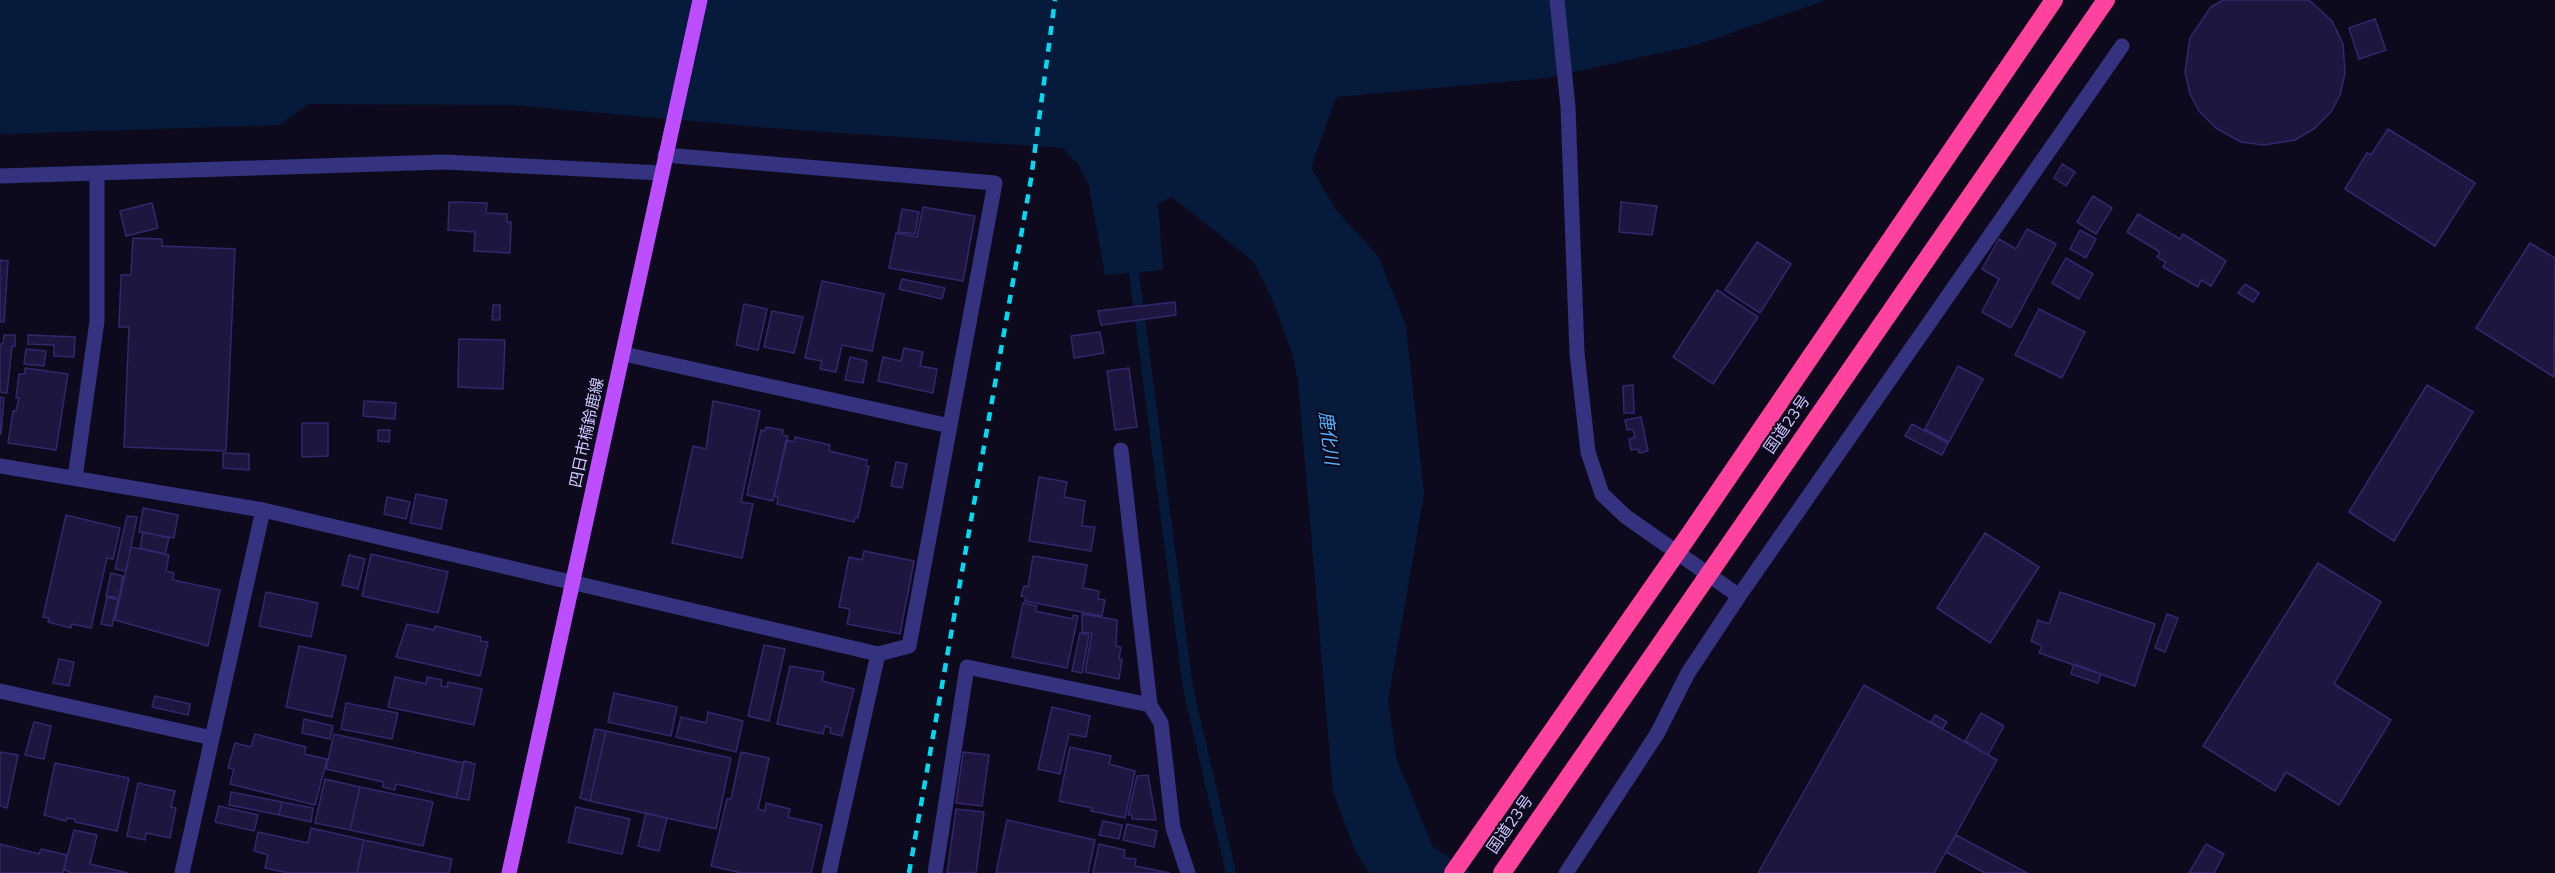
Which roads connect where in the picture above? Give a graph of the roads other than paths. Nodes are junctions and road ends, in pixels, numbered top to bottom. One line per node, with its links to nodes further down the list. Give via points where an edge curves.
1 (700, 0): 6 (main road, 四日市楠鈴鹿線)
2 (1557, 0): 17 (street, via 1568,107 1577,353 1588,452 1602,494 1625,516)
3 (2054, 0): 27 (highway, 国道23号, bridge, via 1689,535)
4 (2106, 0): 28 (highway, 国道23号, bridge)
5 (2122, 46): 17 (street)
6 (667, 148): 7 (main road, 四日市楠鈴鹿線); 11 (street, via 995,183)
7 (662, 173): 8 (street, via 444,162); 10 (main road, 四日市楠鈴鹿線)
8 (98, 174): 9 (street); 14 (street, via 97,321)
9 (0, 176)
10 (624, 354): 11 (street); 16 (main road, 四日市楠鈴鹿線)
11 (950, 426): 18 (street, via 909,646)
12 (1120, 450): 20 (street)
13 (0, 465): 14 (street)
14 (75, 478): 15 (street)
15 (263, 510): 16 (street); 21 (street)
16 (573, 583): 18 (street); 23 (main road, 四日市楠鈴鹿線)
17 (1739, 596): 29 (street, via 1688,673 1657,734)
18 (878, 654): 24 (street)
19 (0, 691): 21 (street)
20 (1150, 705): 25 (street, via 967,667); 26 (street, via 1161,723 1173,828)
21 (212, 738): 22 (street)
22 (182, 873)
23 (509, 873)
24 (829, 873)
25 (935, 873)
26 (1188, 873)
27 (1452, 873)
28 (1502, 873)
29 (1566, 873)

